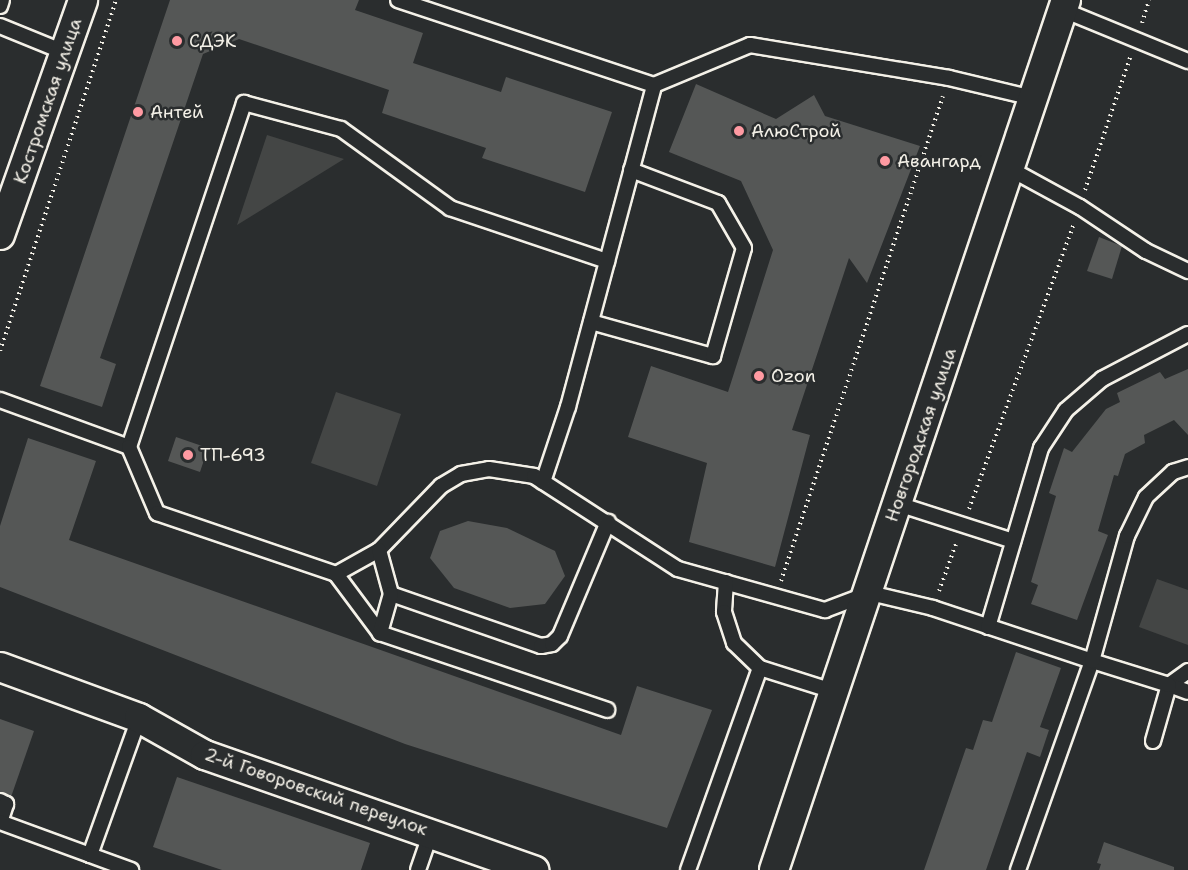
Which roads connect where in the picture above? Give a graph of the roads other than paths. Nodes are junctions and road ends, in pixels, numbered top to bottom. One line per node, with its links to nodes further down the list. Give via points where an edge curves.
1 (2, 0): 5 (lane)
2 (83, 0): 7 (street, Костромская улица)
3 (398, 0): 9 (lane)
4 (1064, 5): 8 (lane, via 1135,42); 10 (street, Новгородская улица)
5 (0, 6)
6 (0, 26): 7 (lane)
7 (66, 53): 13 (street, Костромская улица)
8 (1188, 61)
9 (654, 85): 10 (lane, via 750,45 949,78); 11 (lane)
10 (1033, 98): 12 (street, Новгородская улица)
11 (631, 170): 14 (lane); 16 (lane, via 718,203 744,248 713,356)
12 (1012, 170): 15 (lane); 22 (street, Новгородская улица)
13 (0, 235)
14 (607, 261): 16 (lane); 19 (lane, via 450,208 341,129 244,103)
15 (1188, 272)
16 (591, 322): 21 (lane)
17 (1188, 334): 24 (lane, via 1102,379 1066,410 1041,448)
18 (0, 400): 19 (lane)
19 (129, 447): 26 (lane, via 157,513)
20 (1188, 467): 32 (lane, via 1173,472 1146,497 1127,536)
21 (543, 482): 23 (lane); 25 (lane, via 534,476 489,470 460,474 423,502)
22 (898, 504): 24 (lane); 28 (street, Новгородская улица)
23 (608, 522): 27 (lane, via 678,569); 29 (lane, via 560,636 552,644 541,646)
24 (1013, 541): 30 (lane)
25 (379, 550): 26 (lane); 29 (lane)
26 (336, 574): 31 (lane)
27 (726, 582): 28 (lane, via 825,610); 34 (lane, via 723,612 734,643)
28 (870, 593): 30 (lane, via 933,608); 37 (street, Новгородская улица)
29 (391, 594): 31 (lane)
30 (988, 627): 32 (lane)
31 (380, 633): 39 (lane)
32 (1092, 661): 36 (lane); 51 (lane)
33 (0, 667): 40 (street, 2-й Говоровский переулок)
34 (760, 668): 37 (lane); 49 (lane)
35 (1188, 671): 36 (lane)
36 (1169, 685): 38 (lane); 41 (lane)
37 (836, 692): 50 (street, Новгородская улица)
38 (1188, 692)
39 (607, 710)
40 (140, 718): 44 (street, 2-й Говоровский переулок, via 205,755); 45 (lane)
41 (1153, 741)
42 (0, 801): 43 (lane, via 6,804)
43 (0, 822): 45 (lane)
44 (431, 833): 47 (lane); 48 (street, 2-й Говоровский переулок)
45 (90, 855): 46 (lane)
46 (131, 870)
47 (418, 870)
48 (534, 870)
49 (688, 870)
50 (774, 870)
51 (1018, 870)

